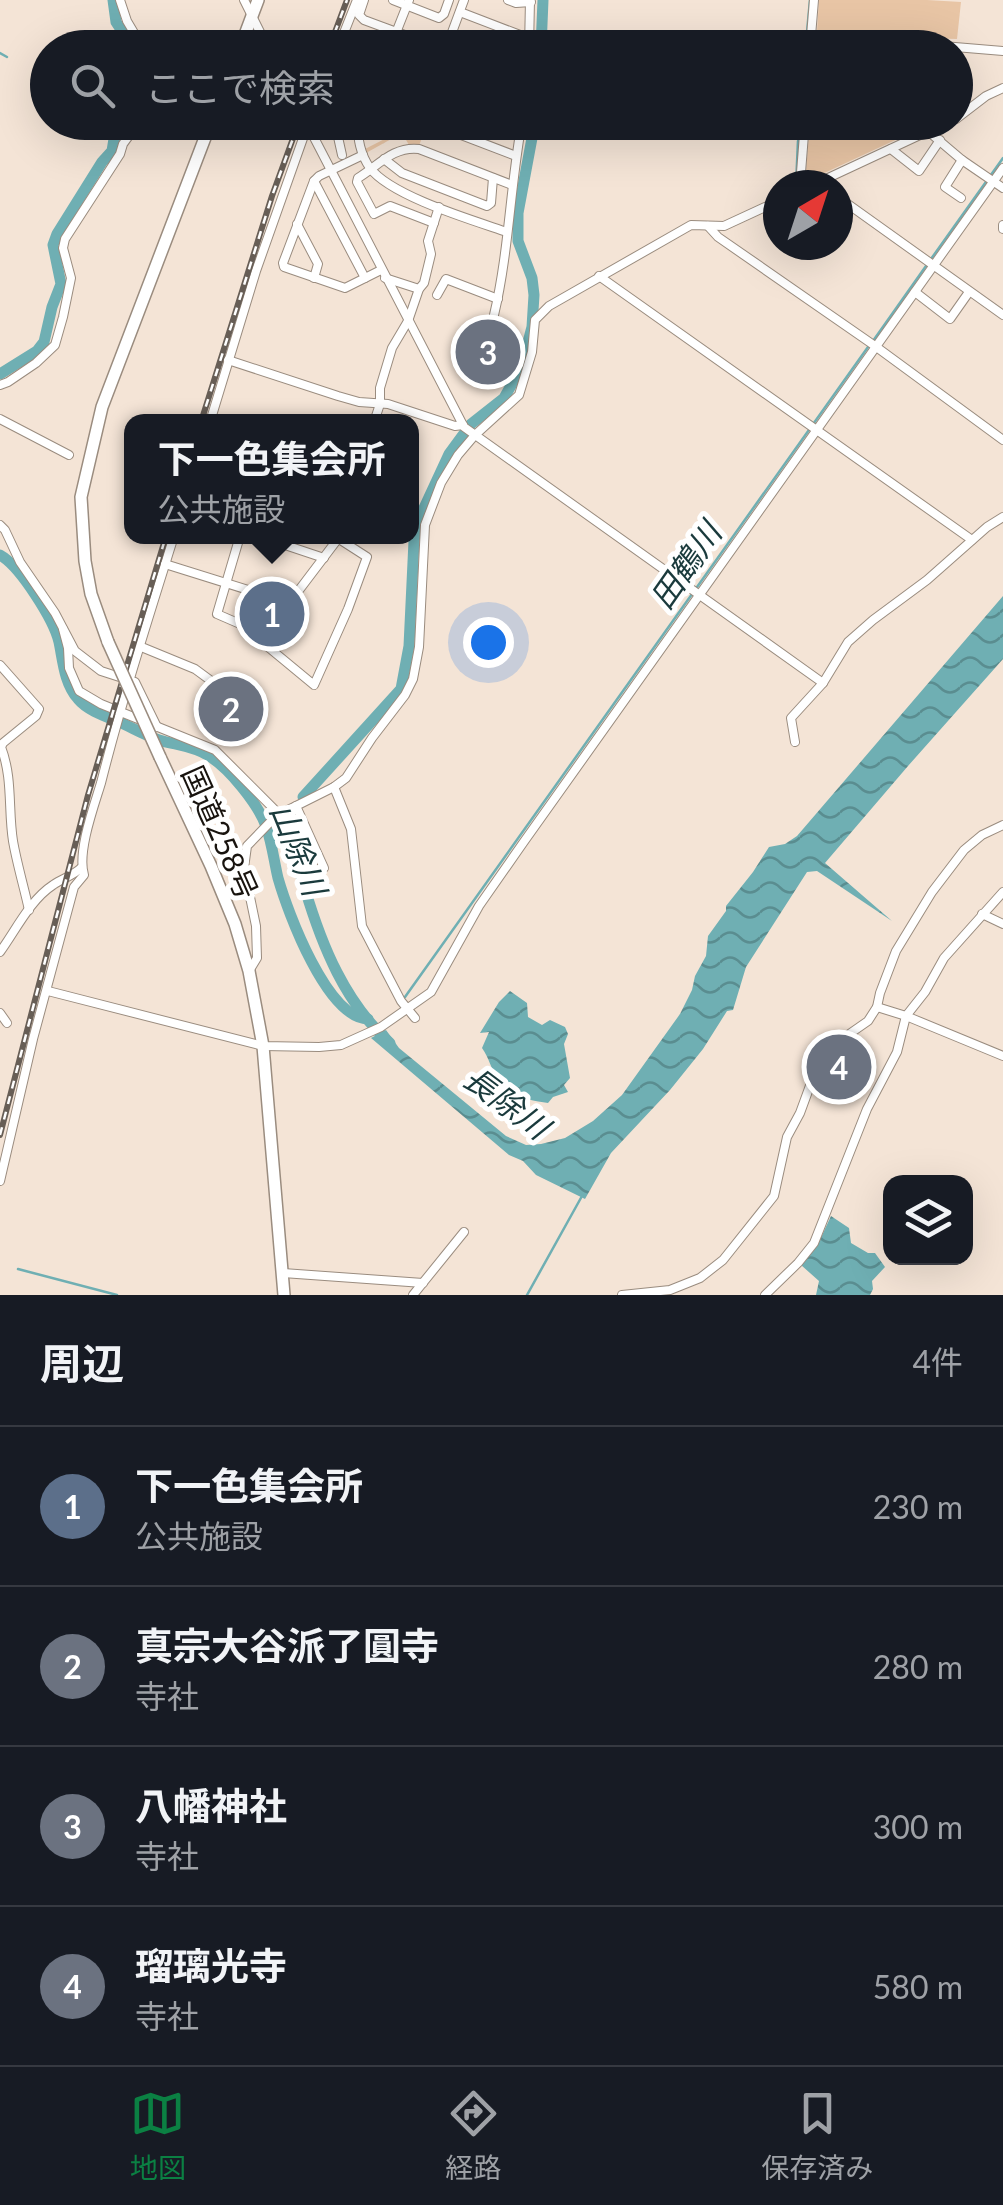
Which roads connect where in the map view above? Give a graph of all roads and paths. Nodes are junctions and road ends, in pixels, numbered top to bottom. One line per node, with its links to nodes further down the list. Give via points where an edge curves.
1 (120, 0): 15 (street)
2 (244, 0): 14 (street)
3 (258, 0): 14 (highway)
4 (356, 0): 18 (street)
5 (364, 0): 19 (street, via 359,15)
6 (392, 0): 12 (street)
7 (449, 0): 12 (street, via 439,18)
8 (464, 0): 13 (street)
9 (508, 0): 11 (street)
10 (814, 0): 24 (street)
11 (530, 1): 23 (street)
12 (408, 3): 20 (street)
13 (460, 12): 21 (street); 22 (street)
14 (252, 16): 16 (highway); 17 (street)
15 (132, 30)
16 (247, 30)
17 (259, 30)
18 (345, 30)
19 (392, 30)
20 (398, 30)
21 (452, 30)
22 (507, 30)
23 (529, 30)
24 (812, 30)
25 (973, 48): 26 (street)
26 (1003, 51)
27 (1003, 88): 28 (street)
28 (973, 106)
29 (126, 140): 79 (street, via 65,239 71,278 55,344)
30 (204, 140): 126 (highway, 国道258号, bridge, via 102,407 81,497 84,561 108,642 223,895)
31 (302, 140): 78 (street)
32 (315, 140): 50 (street)
33 (340, 140): 41 (street)
34 (359, 140): 42 (street)
35 (477, 140): 43 (street)
36 (515, 140): 43 (street)
37 (803, 140): 48 (street)
38 (912, 140): 40 (street)
39 (940, 140): 40 (street, via 919,170); 45 (street)
40 (891, 150): 49 (street)
41 (342, 155)
42 (363, 155): 47 (street); 50 (street)
43 (516, 156): 54 (street)
44 (384, 159): 47 (street); 51 (street, via 402,149 418,150); 51 (street, via 402,174 487,206)
45 (962, 160): 52 (street); 56 (street, via 945,188)
46 (1003, 168): 52 (street)
47 (372, 170): 57 (street); 60 (street, via 357,182 374,214 390,206)
48 (801, 170)
49 (847, 170)
50 (330, 171): 53 (street); 65 (street)
51 (494, 178): 54 (street)
52 (989, 179): 55 (street); 64 (street)
53 (314, 181): 61 (street); 68 (street)
54 (512, 185): 63 (street)
55 (1003, 188)
56 (962, 198)
57 (439, 207): 60 (street); 63 (street)
58 (853, 207): 64 (street)
59 (763, 209): 62 (street)
60 (434, 223): 69 (street)
61 (297, 224): 67 (street, via 318,264); 67 (street, via 284,268)
62 (708, 226): 66 (street, via 691,225); 77 (street)
63 (507, 232): 73 (street)
64 (931, 262): 70 (street); 71 (street)
65 (383, 274): 68 (street); 69 (street); 76 (street)
66 (599, 276): 86 (street); 87 (street, via 536,320 519,395)
67 (314, 278): 68 (street, via 345,288)
68 (365, 278)
69 (419, 288): 76 (street)
70 (915, 292): 71 (street, via 950,319); 77 (street)
71 (970, 292): 75 (street)
72 (437, 294): 73 (street, via 446,278)
73 (498, 298): 74 (street)
74 (494, 315)
75 (1003, 315)
76 (408, 321): 80 (street, via 392,348); 87 (street)
77 (872, 344): 86 (street); 88 (street)
78 (228, 360): 80 (street); 81 (street)
79 (0, 384)
80 (380, 404): 82 (street); 84 (street)
81 (213, 414)
82 (377, 414)
83 (419, 414): 87 (street)
84 (419, 414)
85 (0, 419): 89 (street)
86 (814, 427): 92 (street); 101 (street)
87 (469, 430): 101 (street); 113 (street, via 425,526 413,680)
88 (1003, 440)
89 (68, 455)
90 (1003, 517): 92 (street)
91 (0, 525): 103 (street)
92 (972, 540): 108 (street, via 848,642)
93 (172, 544): 99 (street)
94 (238, 544): 100 (street)
95 (282, 544): 98 (street)
96 (334, 544): 98 (street)
97 (348, 544): 104 (street, via 367,557 314,684)
98 (324, 558): 102 (street)
99 (166, 564): 100 (street); 105 (street)
100 (227, 583): 102 (street); 104 (street, via 217,614)
101 (696, 592): 108 (street); 133 (street, via 501,874 430,992 351,1042)
102 (290, 603): 104 (street)
103 (63, 629): 107 (street, via 101,672); 110 (street, via 80,691)
104 (262, 639)
105 (139, 646): 107 (street); 109 (street, via 195,669 214,683)
106 (0, 665): 115 (street, via 39,709 1,747)
107 (129, 680): 110 (street); 111 (street)
108 (823, 683): 112 (street, via 791,718)
109 (222, 700)
110 (118, 718): 111 (street); 119 (street)
111 (158, 729): 117 (street, via 215,750)
112 (795, 742)
113 (334, 787): 116 (street); 131 (street, via 351,830 362,926)
114 (0, 802): 115 (street)
115 (12, 804): 122 (street)
116 (296, 806): 117 (street); 120 (street)
117 (278, 816): 126 (street, via 247,846 244,860 256,926 256,958)
118 (1003, 825): 128 (street, via 964,850 932,892 896,951)
119 (82, 867): 122 (street); 127 (street)
120 (324, 868)
121 (1003, 892): 123 (street)
122 (29, 910): 125 (street)
123 (982, 914): 124 (street); 130 (street)
124 (1003, 924)
125 (0, 952)
126 (249, 970): 133 (highway, 国道258号)
127 (48, 991): 133 (street); 135 (street)
128 (877, 1007): 130 (street); 141 (street, via 868,1022 822,1053 788,1136 774,1196 723,1260 670,1290)
129 (0, 1013): 132 (street)
130 (906, 1016): 134 (street); 142 (street, via 897,1052 814,1243)
131 (415, 1018)
132 (7, 1023)
133 (263, 1046): 137 (highway, 国道258号)
134 (1003, 1056)
135 (0, 1181)
136 (464, 1232): 138 (street)
137 (283, 1273): 138 (street); 139 (highway, 国道258号)
138 (423, 1283): 140 (street)
139 (284, 1295)
140 (413, 1295)
141 (622, 1295)
142 (765, 1295)

